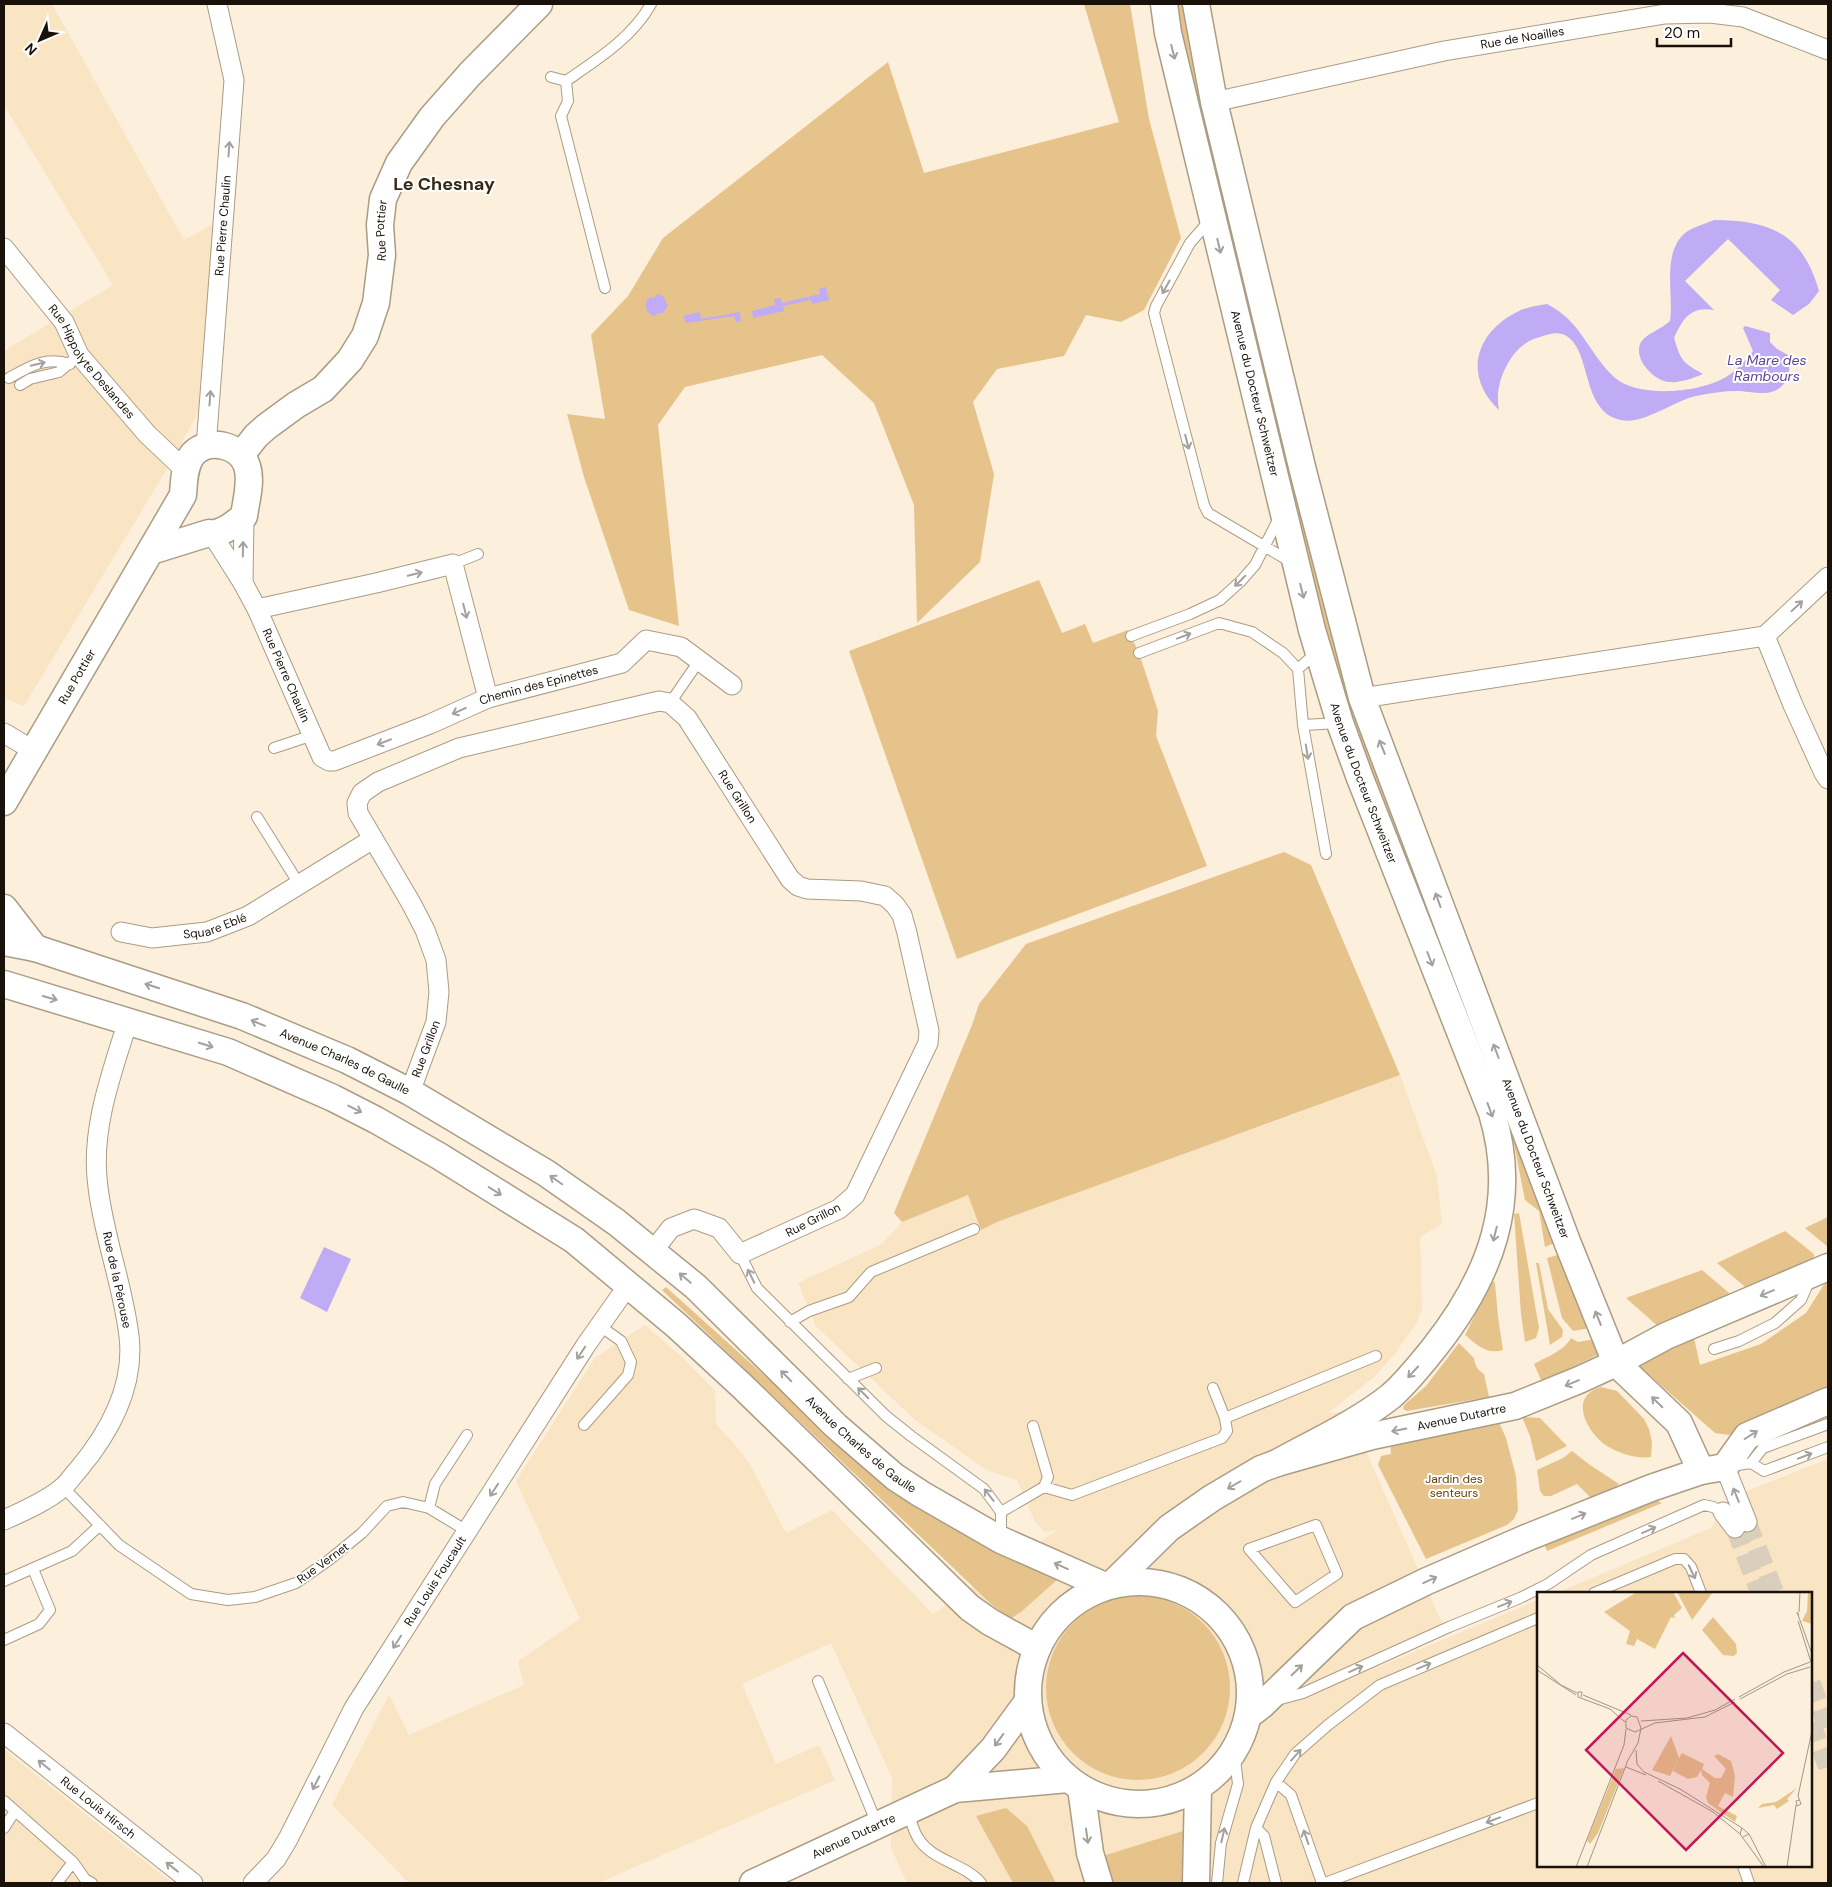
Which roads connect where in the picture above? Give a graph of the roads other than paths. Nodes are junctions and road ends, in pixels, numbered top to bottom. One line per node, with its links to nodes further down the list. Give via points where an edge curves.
1 (217, 4): 17 (street, Rue Pierre Chaulin, one-way to 1, via 234,80)
2 (539, 4): 18 (main road, Rue Pottier, via 451,95 399,163 383,199 380,225 382,255 376,303 365,336 350,360 323,389 266,427)
3 (651, 4): 9 (lane, via 638,23 610,50)
4 (1164, 4): 11 (main road, Avenue du Docteur Schweitzer, one-way to 11)
5 (1196, 4): 10 (main road, Avenue du Docteur Schweitzer)
6 (1745, 10): 7 (street, Rue de Noailles); 10 (street, Rue de Noailles, via 1665,14 1444,51)
7 (1828, 50)
8 (551, 77): 9 (lane)
9 (566, 81): 13 (lane, via 568,101 561,116)
10 (1214, 102): 39 (main road, Avenue du Docteur Schweitzer, via 1303,471)
11 (1212, 217): 20 (main road, Avenue du Docteur Schweitzer, one-way to 20); 23 (lane, one-way to 23, via 1190,243 1154,313 1204,506 1208,513)
12 (4, 248): 14 (street, Rue Hippolyte Deslandes, via 64,322)
13 (605, 288)
14 (74, 359): 15 (lane, one-way to 14, via 31,365); 16 (lane, via 59,372 30,379); 19 (street, Rue Hippolyte Deslandes, via 147,434)
15 (9, 378)
16 (20, 385)
17 (206, 447): 18 (main road, via 221,444); 19 (main road, Rue Pottier, via 193,454)
18 (241, 456): 21 (main road, via 249,478)
19 (184, 482): 22 (main road, via 194,517); 24 (main road, Rue Pottier)
20 (1283, 510): 23 (lane); 27 (main road, Avenue du Docteur Schweitzer)
21 (244, 516): 22 (main road, via 232,526); 29 (street, Rue Pierre Chaulin, one-way to 21)
22 (210, 533): 24 (main road); 29 (street, Rue Pierre Chaulin)
23 (1265, 547): 27 (lane); 31 (lane, one-way to 31, via 1241,581 1220,600)
24 (152, 551): 46 (main road, Rue Pottier)
25 (478, 554): 26 (lane)
26 (453, 564): 30 (street, one-way to 26); 38 (street, one-way to 38)
27 (1295, 564): 33 (main road, Avenue du Docteur Schweitzer, one-way to 33)
28 (1828, 577): 32 (street, one-way to 28)
29 (243, 583): 30 (street, Rue Pierre Chaulin)
30 (257, 609): 44 (street, Rue Pierre Chaulin)
31 (1131, 636)
32 (1765, 636): 39 (street); 48 (street)
33 (1318, 650): 36 (lane); 41 (main road, Avenue du Docteur Schweitzer)
34 (1138, 653): 36 (lane, one-way to 36, via 1220,623 1252,632 1283,653)
35 (699, 661): 37 (street, Chemin des Epinettes); 38 (street, Chemin des Epinettes, via 681,647 646,640 622,663); 40 (lane)
36 (1298, 669): 42 (lane)
37 (732, 685)
38 (488, 698): 47 (street, Chemin des Epinettes, one-way to 47)
39 (1362, 698): 70 (main road, Avenue du Docteur Schweitzer, one-way to 39)
40 (670, 703): 51 (street, Rue Grillon, via 659,701 482,741 378,782 362,793 357,803 358,813); 63 (street, Rue Grillon, via 687,718 790,879 807,889 861,891 885,896 896,905 907,933 929,1030 928,1043 855,1195 839,1210)
41 (1340, 723): 42 (lane); 81 (main road, Avenue du Docteur Schweitzer, one-way to 81, via 1492,1113 1498,1134 1502,1206 1482,1272 1449,1330 1418,1367 1372,1410)
42 (1303, 725): 52 (lane, one-way to 52)
43 (4, 733): 46 (street)
44 (312, 735): 45 (lane); 47 (street, Rue Pierre Chaulin, via 322,757)
45 (274, 748)
46 (34, 751): 49 (main road, Rue Pottier)
47 (334, 761)
48 (1828, 779)
49 (4, 802)
50 (257, 817): 53 (lane)
51 (373, 839): 53 (street, Square Eblé); 60 (street, Rue Grillon, via 426,930 436,960 439,992 436,1022)
52 (1326, 854)
53 (299, 884): 55 (street, Square Eblé, via 248,916 207,932 152,938)
54 (4, 908): 57 (main road)
55 (121, 932)
56 (4, 942): 57 (main road, Avenue Charles de Gaulle)
57 (35, 948): 60 (main road, Avenue Charles de Gaulle, one-way to 57, via 347,1060 242,1016)
58 (4, 984): 59 (main road, one-way to 59)
59 (128, 1021): 65 (main road, one-way to 65, via 228,1052 376,1120 574,1240); 84 (street, Rue de la Pérouse, via 106,1093 97,1138 97,1186 129,1337 128,1375 115,1414 101,1442)
60 (410, 1092): 62 (main road, Avenue Charles de Gaulle, one-way to 60, via 546,1173)
61 (974, 1229): 66 (lane, via 871,1272 849,1297)
62 (652, 1251): 63 (street, via 671,1228 694,1219 719,1228); 65 (main road); 92 (main road, Avenue Charles de Gaulle, one-way to 62, via 895,1477 836,1426 696,1287)
63 (740, 1254): 66 (lane, one-way to 63, via 757,1288)
64 (1820, 1270): 68 (lane, via 1801,1300 1775,1323); 70 (main road, Avenue Dutartre, one-way to 70, via 1666,1336)
65 (629, 1284): 67 (street, Rue Louis Foucault); 101 (main road, via 742,1386 970,1608)
66 (790, 1322): 72 (lane)
67 (600, 1326): 77 (lane, via 620,1341 631,1362 628,1375); 91 (street, Rue Louis Foucault, one-way to 91)
68 (1714, 1349)
69 (1376, 1356): 75 (lane)
70 (1616, 1363): 81 (main road, Avenue Dutartre, one-way to 81, via 1515,1406 1372,1436); 83 (main road, Avenue du Docteur Schweitzer, one-way to 70, via 1679,1423)
71 (876, 1368): 72 (lane)
72 (848, 1379): 87 (lane, one-way to 72, via 984,1488 904,1431)
73 (1213, 1388): 75 (lane)
74 (1828, 1401): 83 (main road, one-way to 74, via 1747,1436)
75 (1225, 1418): 85 (lane, via 1227,1431 1222,1438 1072,1495)
76 (1828, 1424): 82 (lane, via 1763,1448)
77 (584, 1425)
78 (1033, 1426): 85 (lane, via 1048,1477)
79 (467, 1435): 86 (lane, via 435,1484)
80 (1828, 1447): 82 (lane, one-way to 80, via 1764,1471)
81 (1277, 1462): 96 (main road, Avenue Dutartre, one-way to 96, via 1212,1498 1169,1528)
82 (1751, 1463): 83 (lane)
83 (1713, 1469): 88 (street, one-way to 83, via 1741,1525); 104 (main road, one-way to 83, via 1354,1617 1526,1538 1651,1488)
84 (63, 1487): 89 (street, Rue de la Pérouse, via 26,1511); 90 (lane, Rue Vernet)
85 (1044, 1487): 87 (lane)
86 (429, 1508): 90 (lane, Rue Vernet, via 403,1502 387,1506 355,1539 296,1583 256,1597 228,1600 191,1594 119,1545); 91 (lane, Rue Vernet)
87 (1001, 1512): 92 (lane)
88 (1722, 1512): 104 (lane, one-way to 88, via 1303,1693 1520,1598 1548,1584 1591,1555 1704,1505)
89 (4, 1520)
90 (100, 1525): 93 (lane, via 72,1551)
91 (467, 1531): 123 (street, Rue Louis Foucault, one-way to 123, via 354,1708 276,1859)
92 (1001, 1540): 96 (main road, Avenue Charles de Gaulle, one-way to 92)
93 (33, 1569): 95 (lane); 100 (lane, via 50,1610 39,1624)
94 (1337, 1574): 94 (lane, via 1316,1525 1249,1549 1295,1602)
95 (4, 1581)
96 (1108, 1586): 101 (main road, via 1071,1605 1053,1621); 104 (main road, via 1142,1581 1174,1587 1209,1607 1226,1624 1243,1652)
97 (1596, 1592): 98 (lane, one-way to 98, via 1675,1559 1684,1559 1691,1567)
98 (1700, 1592)
99 (1537, 1618): 107 (lane, one-way to 99, via 1295,1754 1380,1685)
100 (4, 1640)
101 (1037, 1648): 103 (main road, via 1028,1683)
102 (818, 1681): 115 (lane)
103 (1028, 1701): 108 (main road, via 1040,1744 1052,1763); 109 (main road, Avenue Dutartre, one-way to 109, via 993,1749)
104 (1255, 1710): 106 (main road)
105 (4, 1732): 122 (street, Rue Louis Hirsch, one-way to 105)
106 (1234, 1751): 110 (main road, via 1218,1772); 128 (lane, one-way to 106, via 1221,1843 1238,1784)
107 (1276, 1782): 117 (lane); 131 (lane, one-way to 107, via 1291,1796)
108 (1074, 1783): 109 (main road, Avenue Dutartre); 110 (main road, via 1103,1799 1127,1804 1152,1804); 126 (main road, one-way to 126)
109 (955, 1789): 114 (main road, Avenue Dutartre)
110 (1198, 1789): 127 (main road)
111 (4, 1801): 113 (lane)
112 (1537, 1803): 131 (lane, one-way to 131)
113 (15, 1811): 116 (lane); 118 (lane)
114 (908, 1811): 115 (main road, Avenue Dutartre); 125 (lane, via 917,1837 925,1846)
115 (878, 1825): 124 (main road, Avenue Dutartre)
116 (4, 1828)
117 (1256, 1828): 129 (lane); 130 (lane, via 1264,1836)
118 (74, 1862): 120 (lane); 121 (lane, via 85,1880)
119 (1743, 1867): 132 (lane)
120 (57, 1883)
121 (92, 1883)
122 (193, 1883)
123 (253, 1883)
124 (754, 1883)
125 (981, 1883)
126 (1099, 1883)
127 (1196, 1883)
128 (1217, 1883)
129 (1243, 1883)
130 (1276, 1883)
131 (1324, 1883)
132 (1749, 1883)

